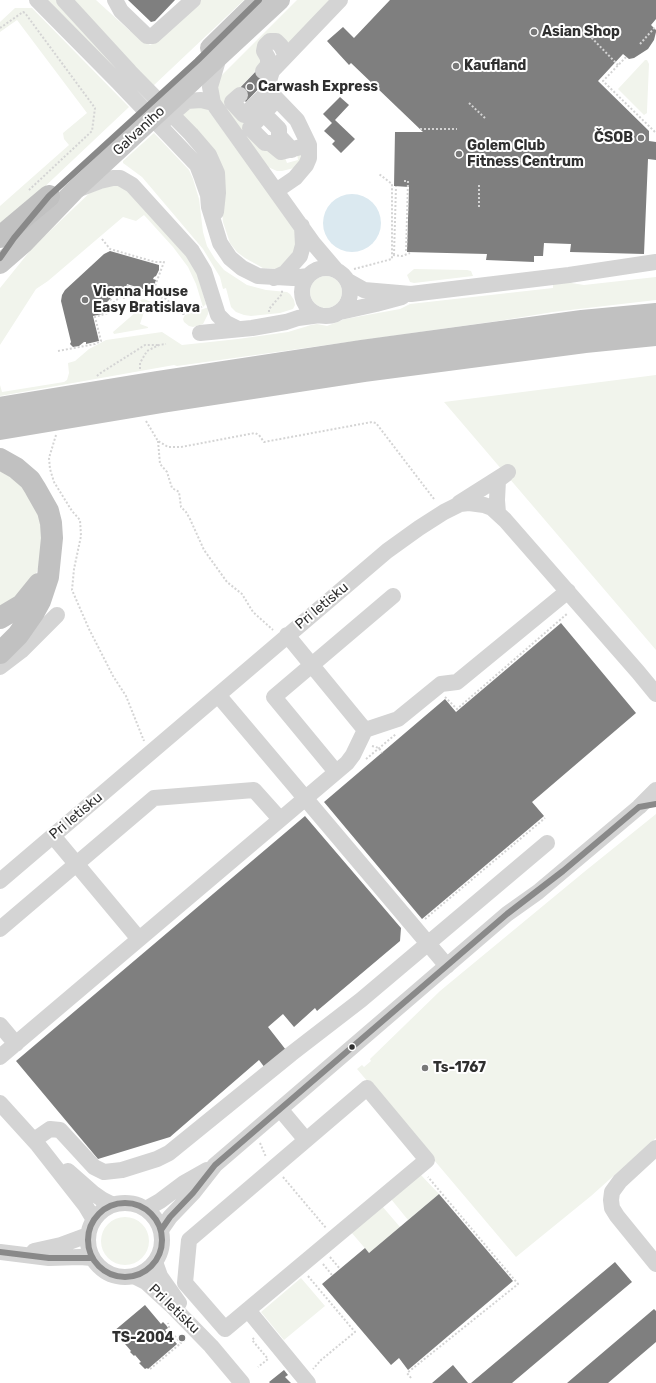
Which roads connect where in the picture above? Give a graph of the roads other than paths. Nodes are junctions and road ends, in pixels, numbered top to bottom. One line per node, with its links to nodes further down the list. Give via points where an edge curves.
1 (37, 0): 11 (street)
2 (64, 0): 11 (street)
3 (115, 0): 4 (street, via 121,11 147,36 153,36)
4 (194, 0)
5 (259, 0): 19 (main road, Galvaniho)
6 (280, 0): 9 (main road, Galvaniho)
7 (340, 0): 8 (street)
8 (286, 56): 10 (street, via 276,41 270,41 264,51 268,58 268,66); 13 (street, via 272,71 269,81)
9 (219, 57): 14 (street, via 210,87); 17 (main road, Galvaniho)
10 (263, 71)
11 (124, 77): 20 (street, via 197,165 208,195); 20 (street, via 191,134 210,155 217,172)
12 (240, 95): 13 (street, via 232,102 244,115 265,95)
13 (274, 96): 15 (street, via 297,120); 15 (street, via 263,114 279,129 279,136 292,150)
14 (213, 103): 16 (street, via 201,100 187,101); 18 (street)
15 (309, 145): 18 (street, via 306,165 295,178)
16 (100, 181): 17 (street); 34 (street, via 120,178 132,185 192,251 204,271)
17 (74, 190): 26 (main road, Galvaniho, via 23,244)
18 (276, 191): 21 (street)
19 (49, 196): 22 (highway); 24 (main road, Galvaniho)
20 (215, 226): 31 (street, via 220,243 230,258 242,268)
21 (302, 226): 23 (street); 31 (street, via 303,245 300,256)
22 (0, 237)
23 (313, 243): 28 (street, via 315,264); 29 (street)
24 (0, 258)
25 (656, 262): 30 (street)
26 (0, 264)
27 (656, 270): 30 (street, via 586,278)
28 (309, 274): 29 (street, via 323,268); 31 (street); 33 (street, via 303,285)
29 (344, 274): 32 (street, via 364,290); 35 (street, via 350,290 349,300)
30 (569, 275): 32 (street)
31 (278, 284): 33 (street, via 296,288)
32 (409, 294): 35 (street)
33 (303, 298): 37 (street, via 313,312); 38 (street)
34 (211, 305): 39 (street, via 221,318); 39 (street, via 213,314 210,322 200,333)
35 (340, 312): 37 (street, via 330,316)
36 (656, 314): 41 (highway, via 582,321 362,351)
37 (320, 315): 38 (street)
38 (298, 318): 39 (street)
39 (238, 329)
40 (656, 335): 41 (highway, via 365,371)
41 (151, 392): 42 (highway); 43 (highway)
42 (0, 408)
43 (0, 430)
44 (0, 459): 47 (highway, via 20,471 35,488 48,511)
45 (444, 512): 46 (street, Pri letisku, via 460,504 469,503 484,505); 46 (street, via 508,472 498,480); 52 (street, Pri letisku, via 387,551)
46 (498, 513): 48 (street, Pri letisku)
47 (52, 549): 51 (highway, via 45,574 36,588 22,605); 53 (highway, via 48,577 40,601 18,635)
48 (568, 591): 56 (street, Pri letisku); 60 (street, via 457,682 440,684 398,719)
49 (393, 596): 54 (street)
50 (57, 615): 55 (street, via 21,651)
51 (0, 618)
52 (285, 637): 54 (street); 59 (street, Pri letisku)
53 (0, 653)
54 (312, 664): 60 (street); 61 (street, via 274,697)
55 (0, 667)
56 (638, 672): 57 (street, Pri letisku); 58 (street, Pri letisku)
57 (656, 688)
58 (656, 694)
59 (218, 695): 64 (street); 68 (street, Pri letisku)
60 (366, 737): 61 (street)
61 (336, 772): 64 (street)
62 (656, 790): 66 (street)
63 (656, 795): 66 (street)
64 (305, 798): 67 (street); 74 (street)
65 (656, 804): 66 (street)
66 (639, 806): 75 (street)
67 (280, 819): 70 (street, via 254,790 154,798); 73 (street)
68 (53, 836): 70 (street); 71 (street, Pri letisku)
69 (547, 843): 74 (street)
70 (77, 864): 72 (street); 73 (street)
71 (0, 881)
72 (0, 929)
73 (139, 939): 77 (street)
74 (428, 943): 75 (street); 82 (street, via 361,1000 175,1148 157,1159 115,1172 104,1172 94,1167 60,1130 50,1129)
75 (447, 966): 80 (street)
76 (0, 1026): 77 (street)
77 (16, 1044): 78 (street)
78 (0, 1057)
79 (0, 1102): 82 (street)
80 (280, 1109): 81 (street); 84 (street)
81 (306, 1140): 95 (street, via 189,1240 185,1283 225,1329); 95 (street, via 367,1088 426,1167 334,1238)
82 (36, 1143): 85 (street, via 93,1193); 87 (street, via 85,1205)
83 (656, 1148): 93 (street, via 620,1181 612,1192 611,1200 617,1216)
84 (215, 1165): 86 (street); 88 (street)
85 (113, 1205): 86 (street, via 130,1203); 87 (street, via 102,1211)
86 (146, 1209): 88 (street, via 155,1218)
87 (91, 1227): 90 (street, via 61,1245); 91 (street, via 88,1247)
88 (161, 1230): 92 (street, via 161,1250)
89 (0, 1252): 90 (street)
90 (21, 1254): 91 (street, via 49,1258)
91 (92, 1258): 94 (street, via 100,1268 110,1274)
92 (155, 1262): 94 (street, via 146,1271); 96 (street, Pri letisku, via 160,1276)
93 (656, 1264)
94 (134, 1276): 96 (street, Pri letisku, via 151,1286)
95 (248, 1310): 98 (street)
96 (211, 1346): 97 (street, Pri letisku)
97 (242, 1383)
98 (308, 1383)

